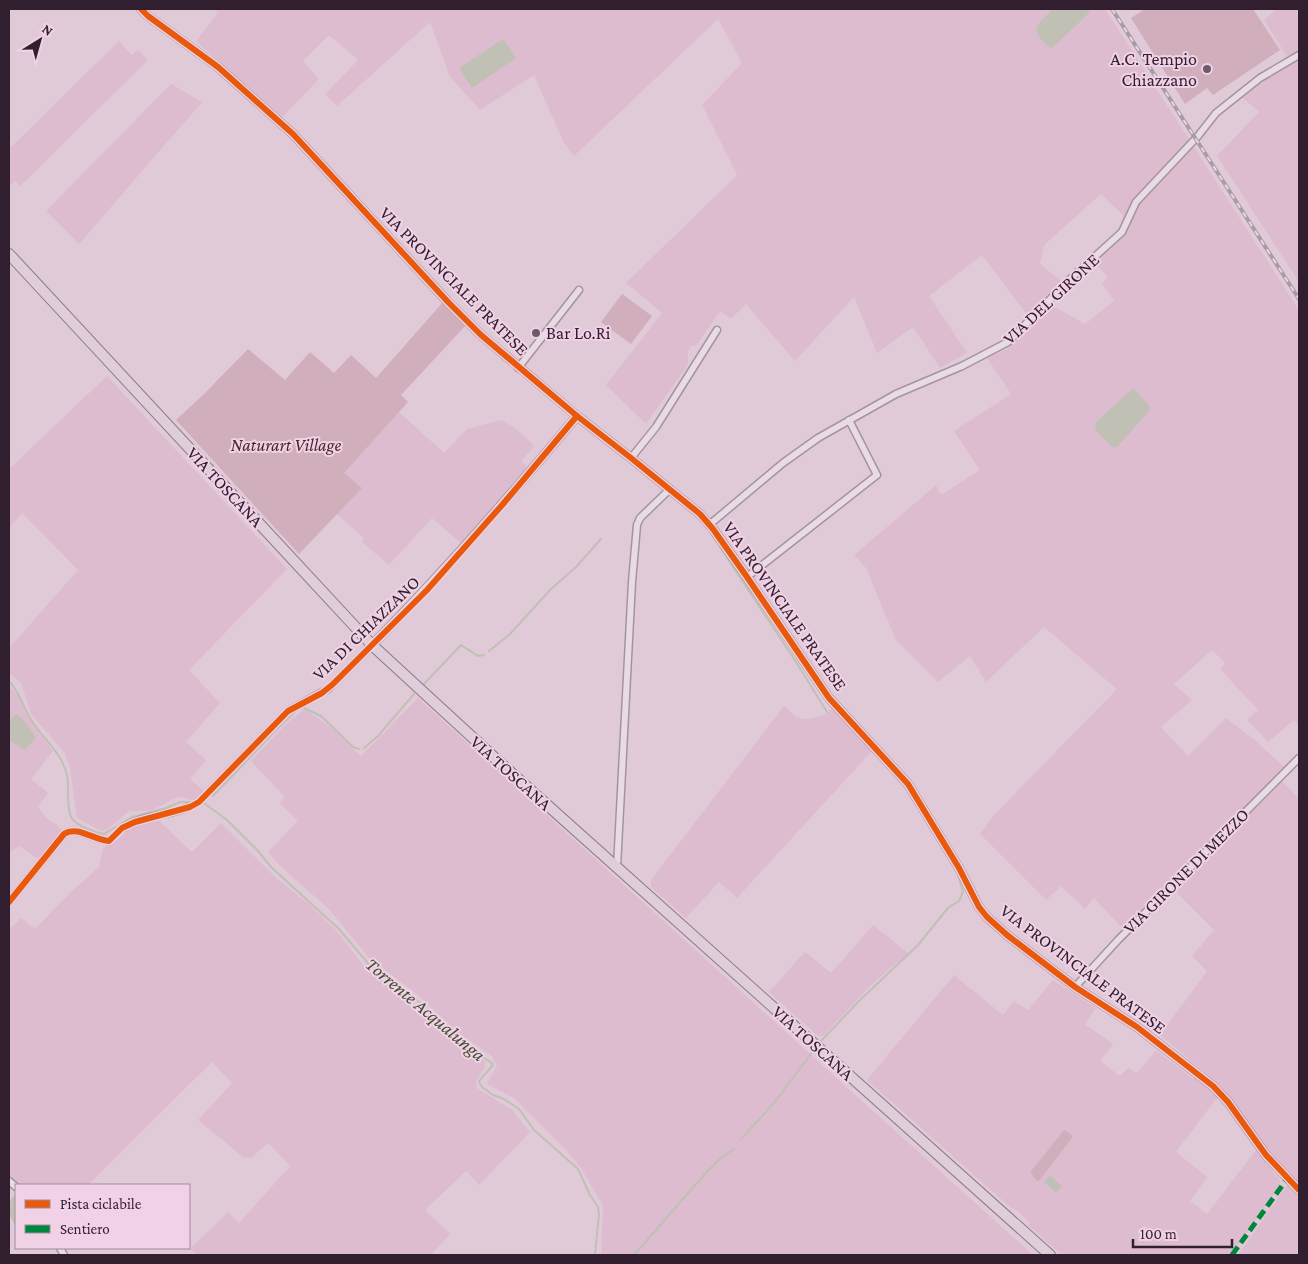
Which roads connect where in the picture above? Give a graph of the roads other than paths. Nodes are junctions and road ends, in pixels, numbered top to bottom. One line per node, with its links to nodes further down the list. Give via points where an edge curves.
1 (141, 9): 6 (street, VIA PROVINCIALE PRATESE, via 218,67 292,134 454,308)
2 (1299, 55): 8 (street, VIA DEL GIRONE, via 1260,78 1216,113 1136,202 1122,232 1008,342 896,394)
3 (9, 254): 13 (main road, VIA TOSCANA)
4 (579, 290): 6 (street)
5 (717, 330): 9 (street, via 656,427)
6 (518, 368): 7 (street, VIA PROVINCIALE PRATESE)
7 (577, 416): 9 (street, VIA PROVINCIALE PRATESE); 13 (street, VIA DI CHIAZZANO, via 440,576)
8 (849, 420): 11 (street, VIA DEL GIRONE, via 798,450); 12 (street, via 877,475)
9 (631, 458): 10 (street, VIA PROVINCIALE PRATESE)
10 (670, 488): 11 (street, VIA PROVINCIALE PRATESE); 15 (street, via 637,525)
11 (709, 525): 12 (street, VIA PROVINCIALE PRATESE)
12 (747, 577): 17 (street, VIA PROVINCIALE PRATESE, via 829,698 908,784 987,917)
13 (372, 645): 15 (main road, VIA TOSCANA); 16 (street, VIA DI CHIAZZANO, via 328,689 288,711 199,802 135,822 122,828 108,841 70,830)
14 (1299, 758): 17 (street, VIA GIRONE DI MEZZO)
15 (617, 867): 19 (main road, VIA TOSCANA)
16 (9, 902)
17 (1075, 987): 18 (street, VIA PROVINCIALE PRATESE, via 1136,1027 1213,1086 1266,1155)
18 (1299, 1190)
19 (1050, 1255)

